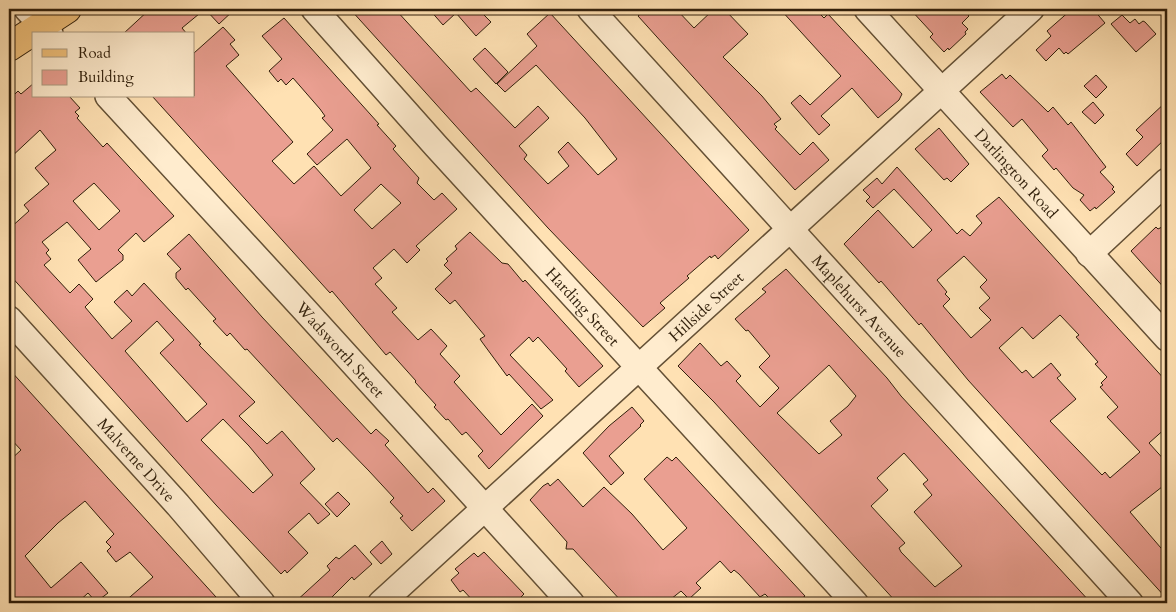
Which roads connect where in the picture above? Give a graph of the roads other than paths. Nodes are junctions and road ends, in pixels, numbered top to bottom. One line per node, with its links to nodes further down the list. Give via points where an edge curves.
1 (67, 9): 6 (main road)
2 (314, 9): 15 (street, Harding Street)
3 (590, 9): 11 (street, Maplehurst Avenue)
4 (868, 9): 8 (street, Darlington Road)
5 (1031, 9): 8 (street, Hillside Street)
6 (40, 23): 7 (main road)
7 (9, 47)
8 (942, 91): 11 (street, Hillside Street); 12 (street, Darlington Road)
9 (110, 98): 16 (street, Wadsworth Street)
10 (1167, 181): 12 (street)
11 (790, 230): 15 (street, Hillside Street); 21 (street, Maplehurst Avenue)
12 (1089, 254): 14 (street, Darlington Road)
13 (9, 319): 17 (street, Malverne Drive)
14 (1167, 338)
15 (639, 367): 16 (street, Hillside Street); 20 (street, Harding Street)
16 (484, 507): 18 (street, Hillside Street); 19 (street, Wadsworth Street)
17 (262, 603)
18 (381, 603)
19 (571, 603)
20 (855, 603)
21 (1130, 603)

